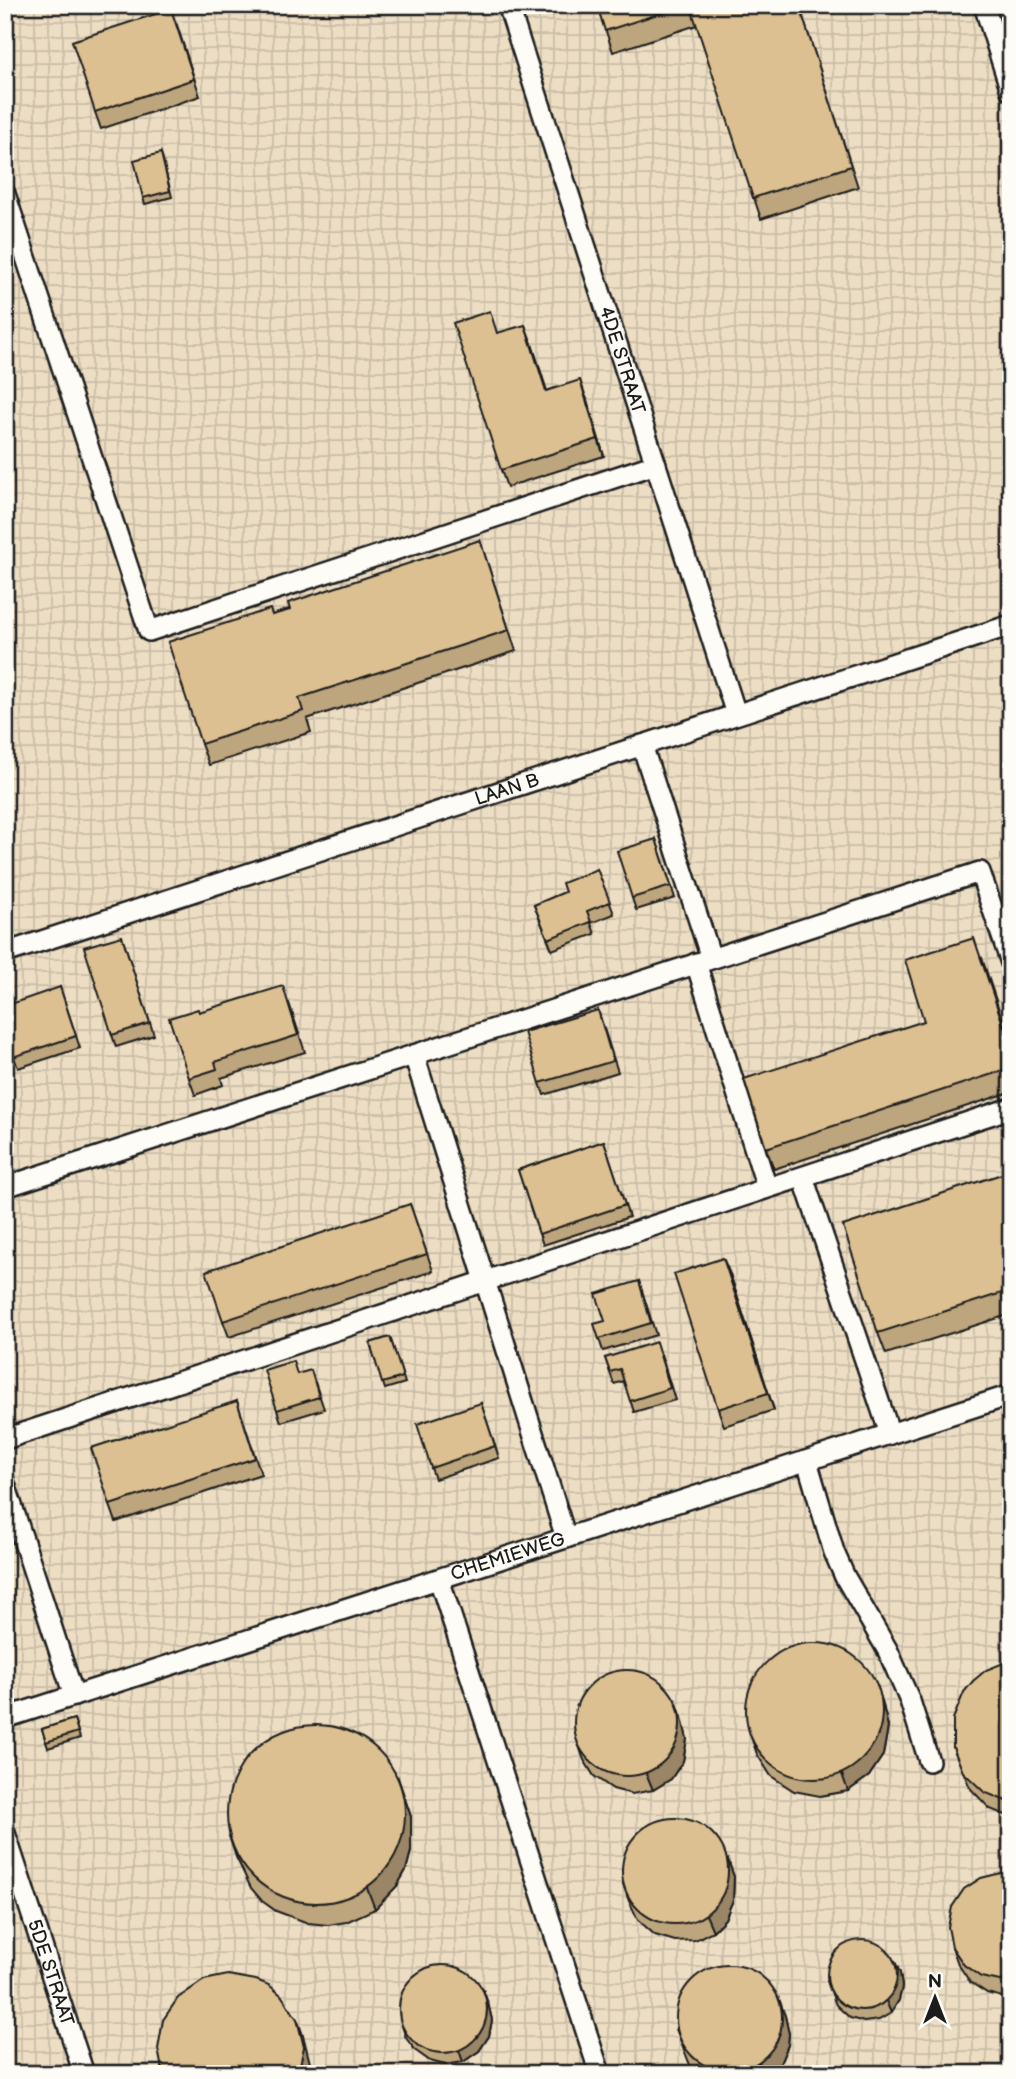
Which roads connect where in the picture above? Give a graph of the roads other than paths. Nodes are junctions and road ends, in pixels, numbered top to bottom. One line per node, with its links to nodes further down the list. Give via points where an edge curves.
1 (508, 5): 6 (lane, 4DE STRAAT)
2 (984, 5): 3 (lane)
3 (1011, 91)
4 (5, 194): 5 (lane)
5 (10, 223): 6 (lane, via 149,631)
6 (656, 464): 8 (lane, 4DE STRAAT)
7 (1011, 625): 8 (lane, LAAN B)
8 (736, 714): 9 (lane, LAAN B)
9 (642, 745): 10 (lane, LAAN B); 11 (lane)
10 (5, 953)
11 (704, 961): 12 (lane, via 980,872); 13 (lane); 17 (lane)
12 (1011, 963)
13 (415, 1055): 16 (lane); 18 (lane)
14 (1011, 1108): 15 (lane)
15 (803, 1177): 17 (lane); 20 (lane)
16 (5, 1187)
17 (767, 1188): 18 (lane)
18 (486, 1281): 21 (lane); 24 (lane)
19 (1011, 1395): 20 (lane, CHEMIEWEG)
20 (890, 1434): 22 (lane, CHEMIEWEG)
21 (5, 1439)
22 (807, 1461): 24 (lane, CHEMIEWEG); 28 (lane, via 834,1552 888,1651)
23 (5, 1484): 26 (lane)
24 (566, 1538): 25 (lane, CHEMIEWEG)
25 (439, 1579): 26 (lane, CHEMIEWEG); 31 (lane)
26 (74, 1696): 27 (lane, CHEMIEWEG)
27 (5, 1718)
28 (929, 1761)
29 (5, 1833): 30 (lane, 5DE STRAAT)
30 (84, 2074)
31 (600, 2074)

